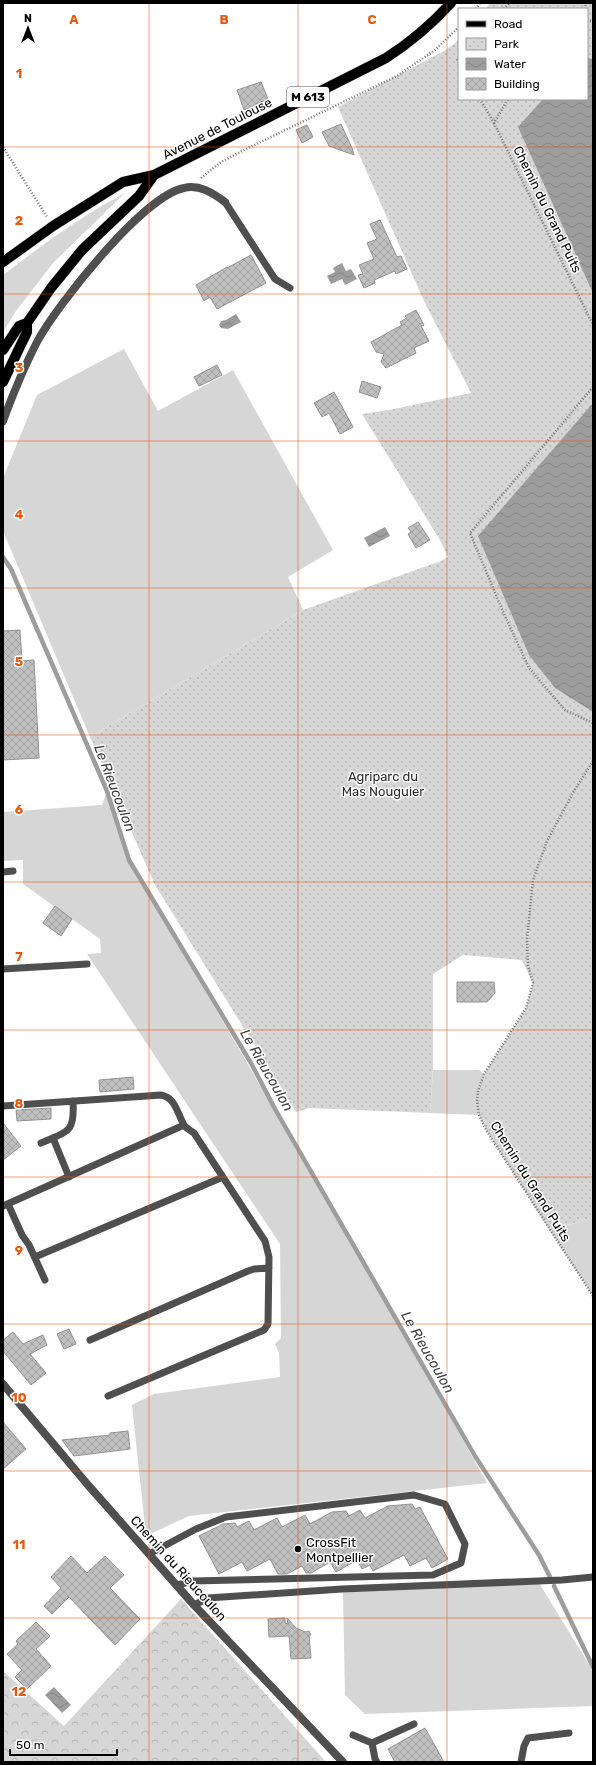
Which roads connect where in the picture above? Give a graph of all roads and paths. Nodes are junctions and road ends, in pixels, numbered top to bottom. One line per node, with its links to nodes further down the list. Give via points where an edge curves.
1 (451, 3): 7 (main road, Avenue de Toulouse / M 613, via 433,23 386,58)
2 (458, 28): 8 (path, via 435,50 397,76 221,162 202,178)
3 (481, 100): 5 (path, Chemin du Grand Puits)
4 (507, 100): 5 (path)
5 (494, 123): 14 (path, Chemin du Grand Puits)
6 (3, 147): 10 (path)
7 (154, 175): 10 (main road, Avenue de Toulouse / M 613, via 123,182); 13 (main road, Avenue de Toulouse / M 613, via 140,196 82,250)
8 (196, 188): 9 (street, via 212,192); 18 (street, via 183,188 162,198 131,224 74,287 37,342)
9 (225, 202): 12 (lane, via 275,278)
10 (53, 226): 11 (main road, Avenue de Toulouse / M 613)
11 (3, 262)
12 (290, 288)
13 (27, 323): 15 (main road, Avenue de Toulouse / M 613, via 19,326); 16 (main road, via 27,332)
14 (593, 325)
15 (3, 350)
16 (3, 382)
17 (593, 387): 19 (path, via 470,533 529,668 565,710)
18 (3, 420)
19 (593, 723)
20 (593, 761): 36 (path, Chemin du Grand Puits, via 547,841 539,861 533,880 529,910 528,966 533,983 526,1008 484,1074 477,1101 479,1115 486,1130)
21 (13, 871): 22 (lane)
22 (3, 872)
23 (87, 964): 24 (lane)
24 (3, 969)
25 (73, 1101): 26 (lane); 27 (lane, via 161,1095 171,1099); 28 (lane, via 73,1125 67,1132)
26 (3, 1106)
27 (184, 1125): 30 (lane); 31 (lane, via 194,1133)
28 (53, 1138): 29 (lane); 30 (lane)
29 (41, 1143)
30 (69, 1177): 32 (lane)
31 (223, 1177): 33 (lane); 34 (lane, via 265,1241)
32 (6, 1205): 33 (lane)
33 (35, 1257): 35 (lane)
34 (269, 1268): 37 (lane, via 248,1271); 39 (lane, via 268,1324 264,1330)
35 (45, 1280)
36 (593, 1296)
37 (90, 1340)
38 (3, 1384): 40 (street, Chemin du Rieucoulon)
39 (108, 1396)
40 (149, 1554): 42 (street, Chemin du Rieucoulon); 42 (lane, via 196,1529 226,1517 414,1495 445,1504 464,1544 461,1563 433,1575 193,1581)
41 (593, 1577): 43 (lane, via 208,1598)
42 (177, 1585): 43 (street, Chemin du Rieucoulon)
43 (194, 1605): 49 (street, Chemin du Rieucoulon)
44 (414, 1724): 47 (lane)
45 (569, 1733): 50 (lane, via 528,1738)
46 (353, 1735): 47 (lane)
47 (372, 1743): 48 (lane)
48 (374, 1761)
49 (343, 1762)
50 (521, 1762)

